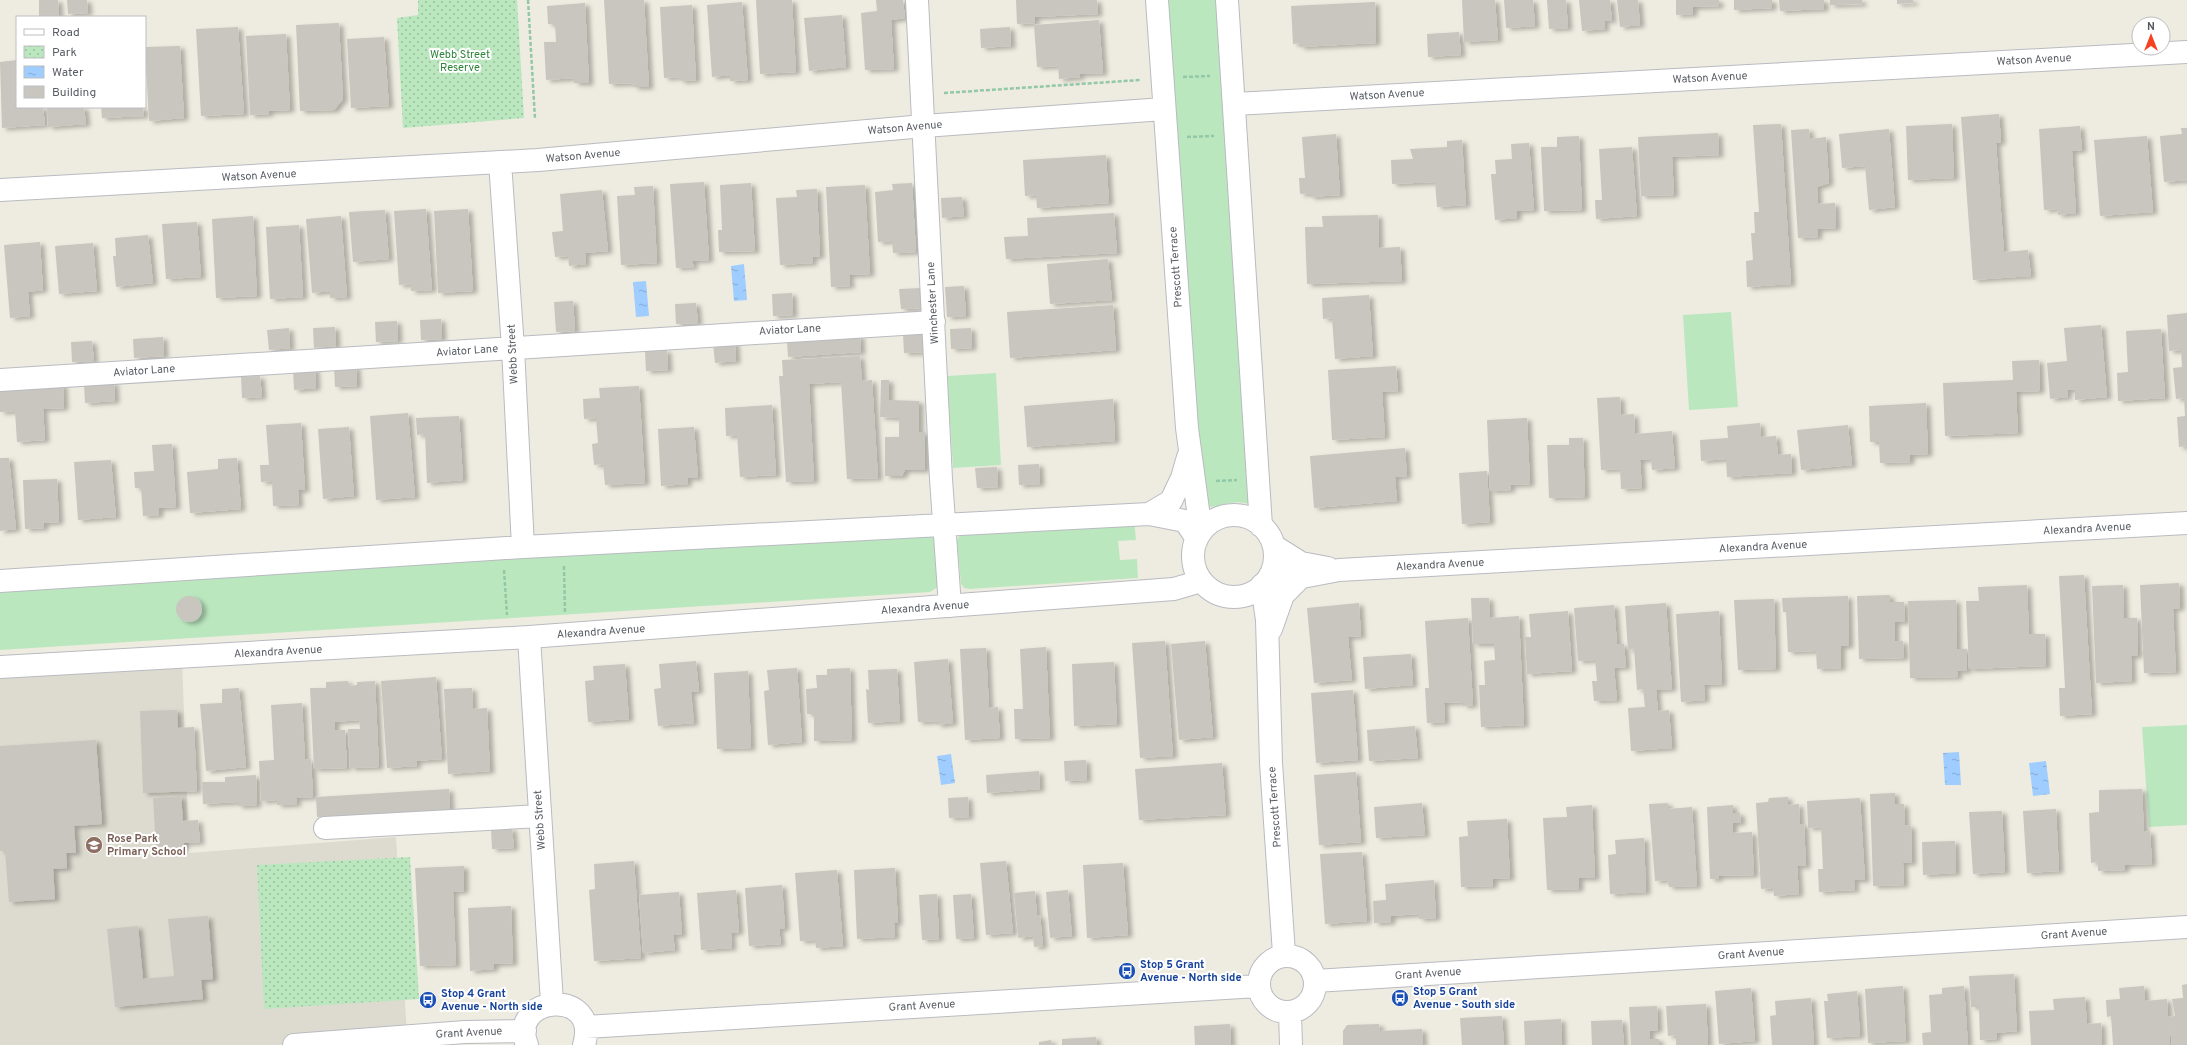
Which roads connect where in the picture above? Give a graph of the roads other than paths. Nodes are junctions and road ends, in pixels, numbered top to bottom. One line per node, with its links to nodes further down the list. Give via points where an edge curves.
1 (917, 0): 7 (street, Winchester Lane)
2 (1157, 0): 6 (street, Prescott Terrace)
3 (1227, 0): 5 (street)
4 (2187, 52): 5 (street, Watson Avenue)
5 (1234, 104): 17 (street)
6 (1164, 109): 7 (street, Watson Avenue); 13 (street, Prescott Terrace)
7 (924, 126): 8 (street, Watson Avenue); 10 (street, Winchester Lane)
8 (500, 162): 9 (street, Watson Avenue); 11 (street, Webb Street)
9 (0, 190)
10 (934, 322): 11 (street, Aviator Lane); 16 (street, Winchester Lane)
11 (513, 348): 12 (street, Aviator Lane); 20 (street, Webb Street)
12 (0, 380)
13 (1190, 451): 14 (street, via 1182,478 1171,500); 18 (street, Prescott Terrace)
14 (1149, 514): 16 (street); 18 (street, via 1185,521)
15 (2187, 523): 21 (street, Alexandra Avenue)
16 (944, 524): 20 (street); 27 (street, Winchester Lane)
17 (1261, 526): 18 (street, via 1252,520 1230,516 1218,518); 19 (street)
18 (1199, 536): 25 (street, via 1194,547 1193,561)
19 (1274, 546): 21 (street, Alexandra Avenue, via 1301,563); 23 (street, via 1274,565)
20 (523, 547): 24 (street)
21 (1339, 570): 22 (street, Alexandra Avenue)
22 (1300, 578): 23 (street, Alexandra Avenue); 29 (street, via 1283,595)
23 (1267, 580): 26 (street, via 1256,591); 29 (street, Prescott Terrace)
24 (0, 581)
25 (1201, 581): 26 (street, via 1210,590 1221,595); 27 (street, Alexandra Avenue, via 1174,590)
26 (1243, 596): 29 (street, Prescott Terrace)
27 (950, 606): 28 (street, Alexandra Avenue)
28 (529, 637): 30 (street, Alexandra Avenue); 31 (street, Webb Street)
29 (1268, 649): 34 (street, Prescott Terrace)
30 (0, 667)
31 (540, 816): 32 (street); 37 (street, Webb Street)
32 (325, 828)
33 (2187, 927): 35 (street, Grant Avenue)
34 (1284, 954): 35 (street, via 1299,958 1307,964); 36 (street, via 1271,960 1264,967 1259,976)
35 (1315, 982): 38 (street, via 1310,1000 1303,1007)
36 (1258, 986): 38 (street, via 1265,1002 1273,1009); 39 (street, Grant Avenue)
37 (552, 1003): 39 (street, via 563,1004 573,1009 580,1016); 40 (street, via 534,1012 528,1021)
38 (1290, 1013): 42 (street)
39 (585, 1036)
40 (526, 1038): 41 (street, Grant Avenue, via 465,1032)
41 (294, 1045)
42 (1291, 1045)

